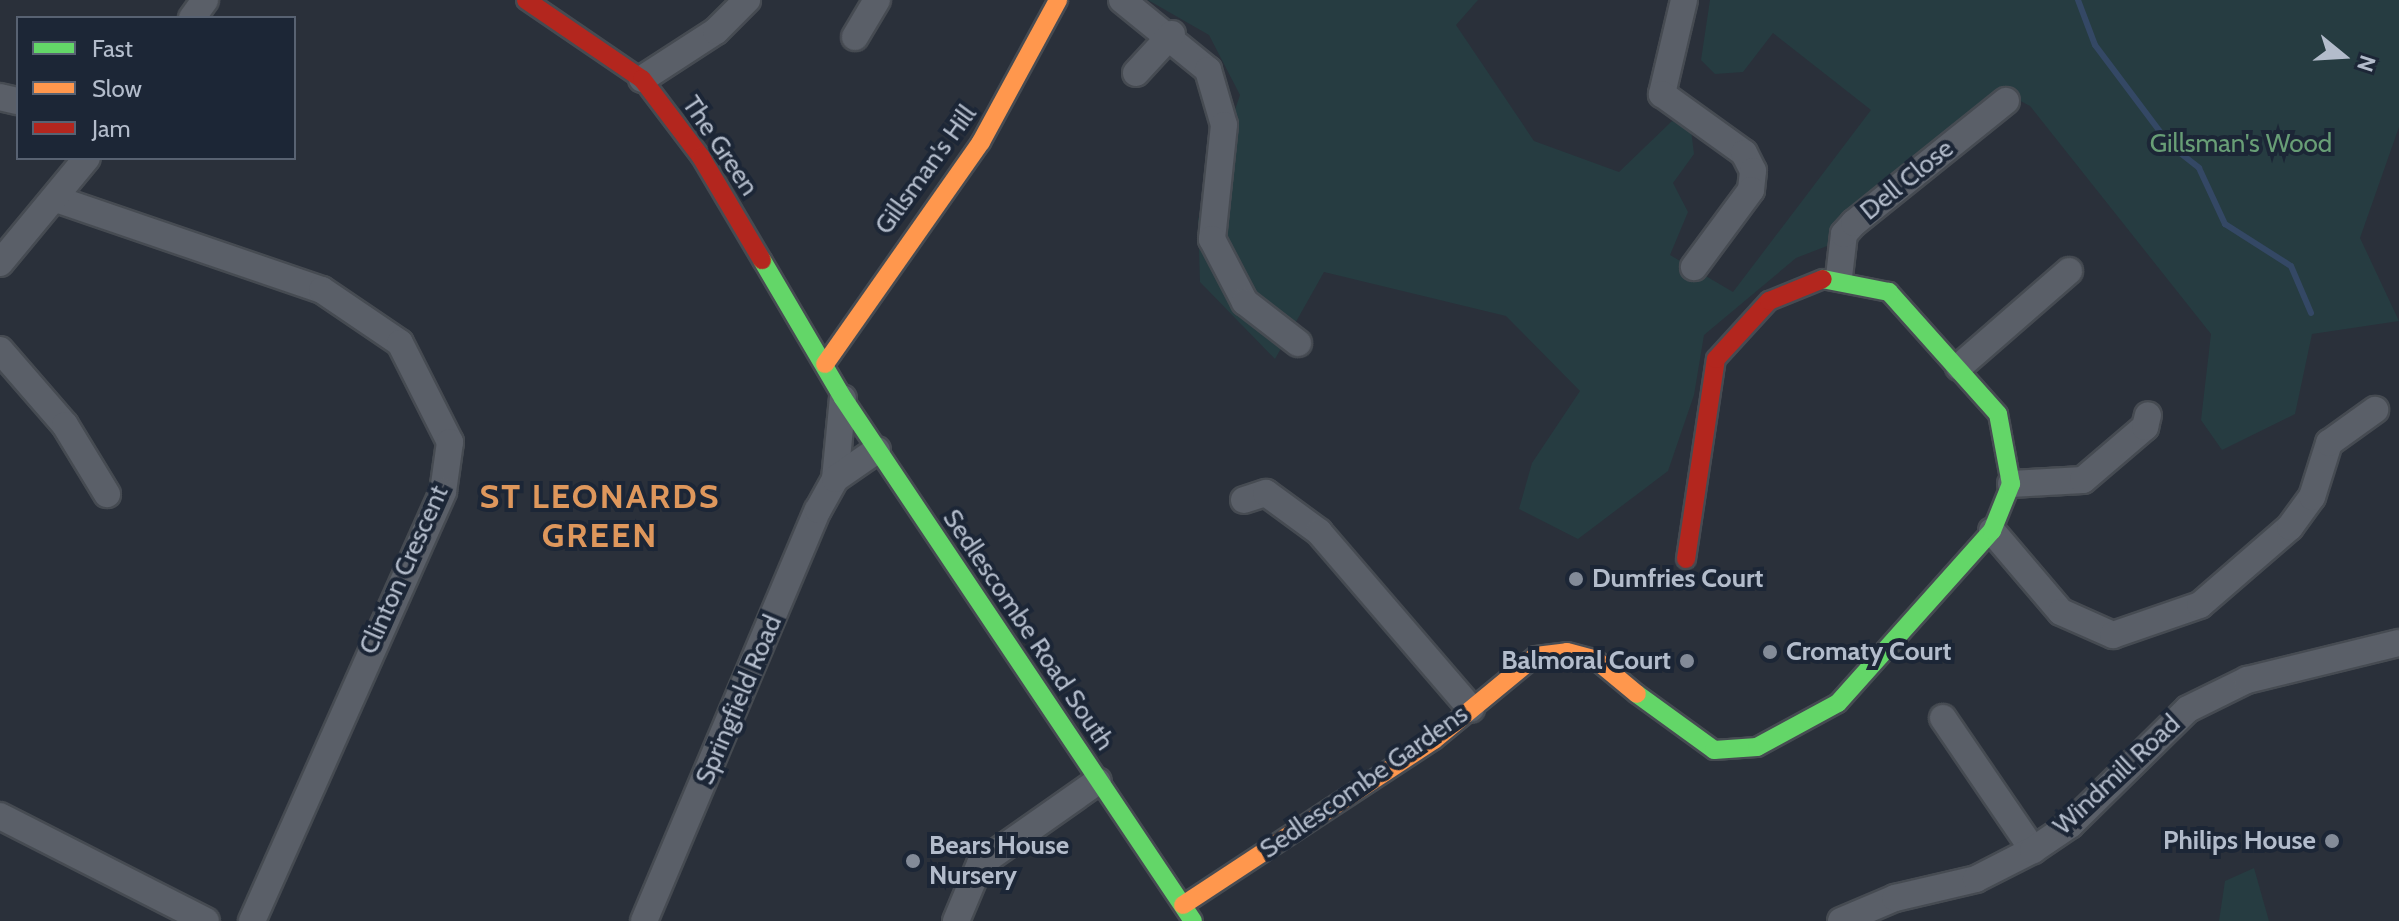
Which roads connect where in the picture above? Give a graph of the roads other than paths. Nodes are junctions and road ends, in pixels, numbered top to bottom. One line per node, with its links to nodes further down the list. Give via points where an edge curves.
1 (526, 0): 10 (street, The Green)
2 (747, 0): 10 (street, via 716,31)
3 (877, 0): 8 (street)
4 (1058, 0): 20 (street, Gillsman's Hill, via 981,142)
5 (1122, 0): 7 (street)
6 (1684, 0): 15 (street, via 1662,94 1744,153 1753,171 1751,190)
7 (1172, 34): 9 (street); 18 (street, via 1208,70 1220,97 1224,125 1212,239 1223,272 1245,302)
8 (855, 37)
9 (1136, 73)
10 (642, 79): 20 (street, The Green, via 701,157)
11 (2006, 101): 17 (street, Dell Close, via 1854,223 1844,234)
12 (85, 160): 13 (street)
13 (56, 199): 14 (street); 42 (street, Clinton Crescent, via 322,290 400,343 450,442 443,492)
14 (0, 263)
15 (1694, 267)
16 (2069, 271): 21 (street)
17 (1839, 277): 21 (street, via 1899,299); 33 (street, via 1806,282 1769,301 1716,359)
18 (1298, 343)
19 (0, 350): 26 (street)
20 (825, 364): 22 (street, Sedlescombe Road South)
21 (1959, 367): 28 (street, via 1998,414)
22 (843, 398): 25 (street, Sedlescombe Road South); 27 (street, Springfield Road)
23 (2375, 410): 32 (street, via 2329,443 2312,497 2290,527 2200,605 2113,635 2061,612)
24 (2148, 415): 28 (street, via 2145,427 2083,480)
25 (877, 450): 27 (street); 37 (street, Sedlescombe Road South)
26 (92, 465): 29 (street); 30 (street)
27 (835, 479): 43 (street, Springfield Road)
28 (2011, 484): 32 (street, Sedlescombe Gardens)
29 (77, 487)
30 (107, 494)
31 (1244, 500): 35 (street, via 1266,493 1319,532)
32 (1992, 531): 35 (street, Sedlescombe Gardens, via 1852,692 1757,747 1714,750 1696,743 1605,666 1567,652 1536,656 1508,673)
33 (1686, 559)
34 (2399, 643): 39 (street, Windmill Road, via 2247,680 2188,709 2070,825)
35 (1471, 709): 40 (street, Sedlescombe Gardens)
36 (1943, 718): 39 (street)
37 (1098, 781): 40 (street, Sedlescombe Road South); 44 (street, via 980,864)
38 (0, 816): 41 (street)
39 (2033, 850): 45 (street, Windmill Road, via 1976,879 1895,898)
40 (1188, 913)
41 (206, 921)
42 (252, 921)
43 (644, 921)
44 (956, 921)
45 (1841, 921)

